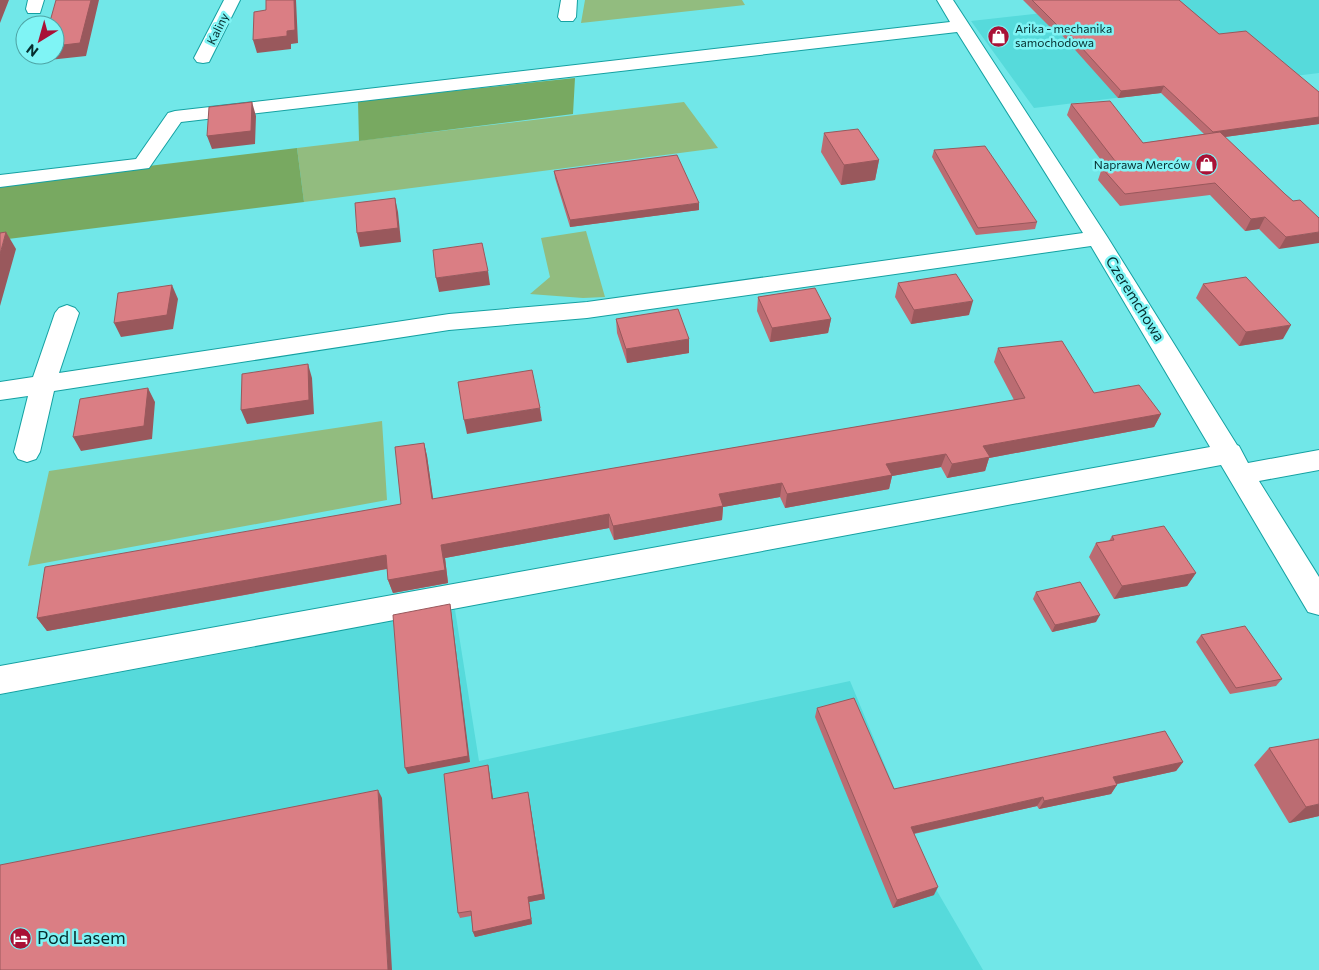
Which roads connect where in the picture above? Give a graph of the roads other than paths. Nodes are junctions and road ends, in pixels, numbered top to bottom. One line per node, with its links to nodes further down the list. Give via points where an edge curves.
1 (232, 0): 6 (street, Kaliny)
2 (569, 0): 4 (street)
3 (945, 0): 5 (street, Czeremchowa)
4 (567, 18)
5 (961, 26): 7 (street, via 175,117 142,164); 8 (street, Czeremchowa)
6 (203, 58)
7 (0, 181)
8 (1097, 238): 10 (street, via 587,310 449,322); 14 (street, Czeremchowa)
9 (68, 313): 10 (street)
10 (43, 384): 11 (street); 12 (street)
11 (0, 391)
12 (27, 452)
13 (1319, 460): 14 (street)
14 (1236, 463): 15 (street, Czeremchowa); 16 (street)
15 (1319, 603)
16 (0, 680)

